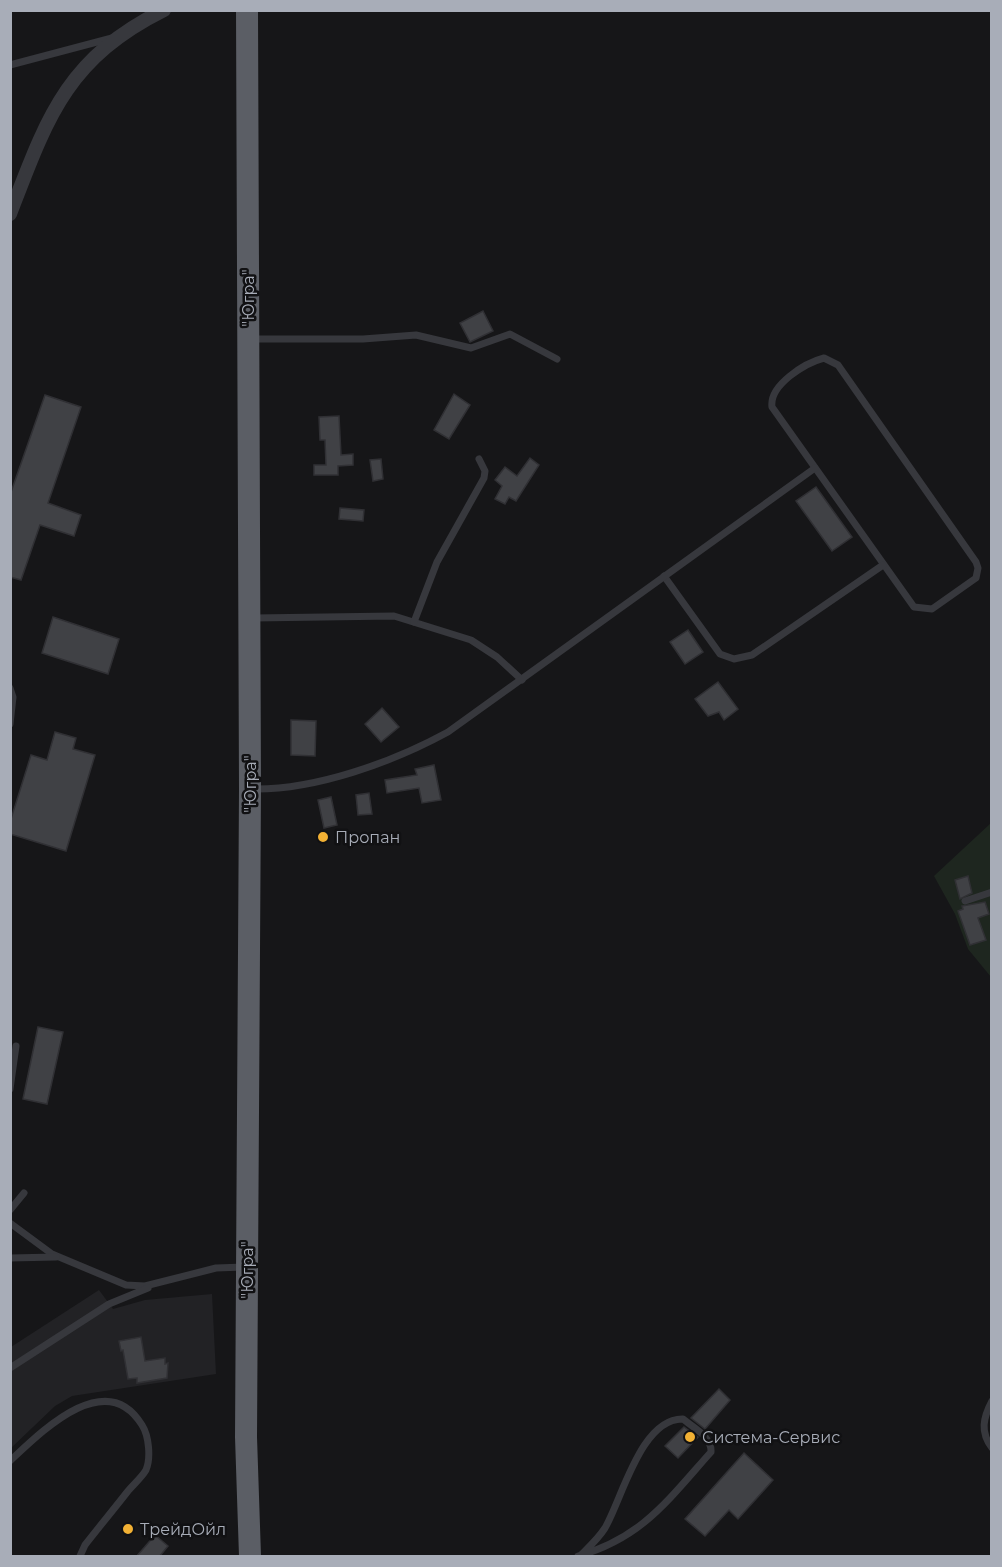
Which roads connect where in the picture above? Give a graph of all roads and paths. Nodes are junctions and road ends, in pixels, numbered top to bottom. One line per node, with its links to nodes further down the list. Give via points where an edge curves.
1 (247, 10): 6 (highway, "Югра")
2 (154, 13): 3 (street)
3 (119, 36): 4 (lane); 5 (street, via 78,72 62,93)
4 (10, 65)
5 (10, 214)
6 (248, 339): 7 (lane, via 416,335 471,348 510,334); 12 (highway, "Югра")
7 (557, 359)
8 (479, 459): 13 (lane, via 484,478 437,562)
9 (815, 468): 10 (lane); 10 (lane, via 771,400 778,386 824,358 838,365 978,568 975,578 925,610 914,607); 11 (lane)
10 (883, 565): 11 (lane, via 760,650 734,659 720,654)
11 (664, 576): 14 (lane)
12 (249, 618): 13 (lane, via 382,614); 17 (highway, "Югра")
13 (414, 622): 14 (lane, via 471,640)
14 (522, 680): 17 (lane, via 448,732 411,751 354,771 284,788)
15 (10, 688): 16 (lane, via 14,697)
16 (10, 724)
17 (250, 789): 27 (highway, "Югра")
18 (992, 892): 19 (lane)
19 (965, 901)
20 (16, 1046): 21 (lane)
21 (10, 1089)
22 (24, 1193): 23 (lane)
23 (10, 1210)
24 (10, 1222): 25 (lane)
25 (59, 1257): 26 (lane); 28 (lane, via 126,1285)
26 (10, 1258)
27 (247, 1267): 28 (lane, via 216,1268); 35 (highway, "Югра")
28 (157, 1284): 29 (lane, via 110,1304)
29 (10, 1368)
30 (992, 1401): 31 (lane, via 983,1425 985,1439)
31 (992, 1448)
32 (10, 1461): 34 (lane, via 52,1422 74,1408 97,1402 117,1404 135,1413 146,1432 146,1469 85,1545)
33 (579, 1556): 33 (lane, via 605,1527 641,1449 667,1422 683,1419 707,1438 711,1452 650,1519 620,1541)
34 (80, 1557)
35 (250, 1557)

